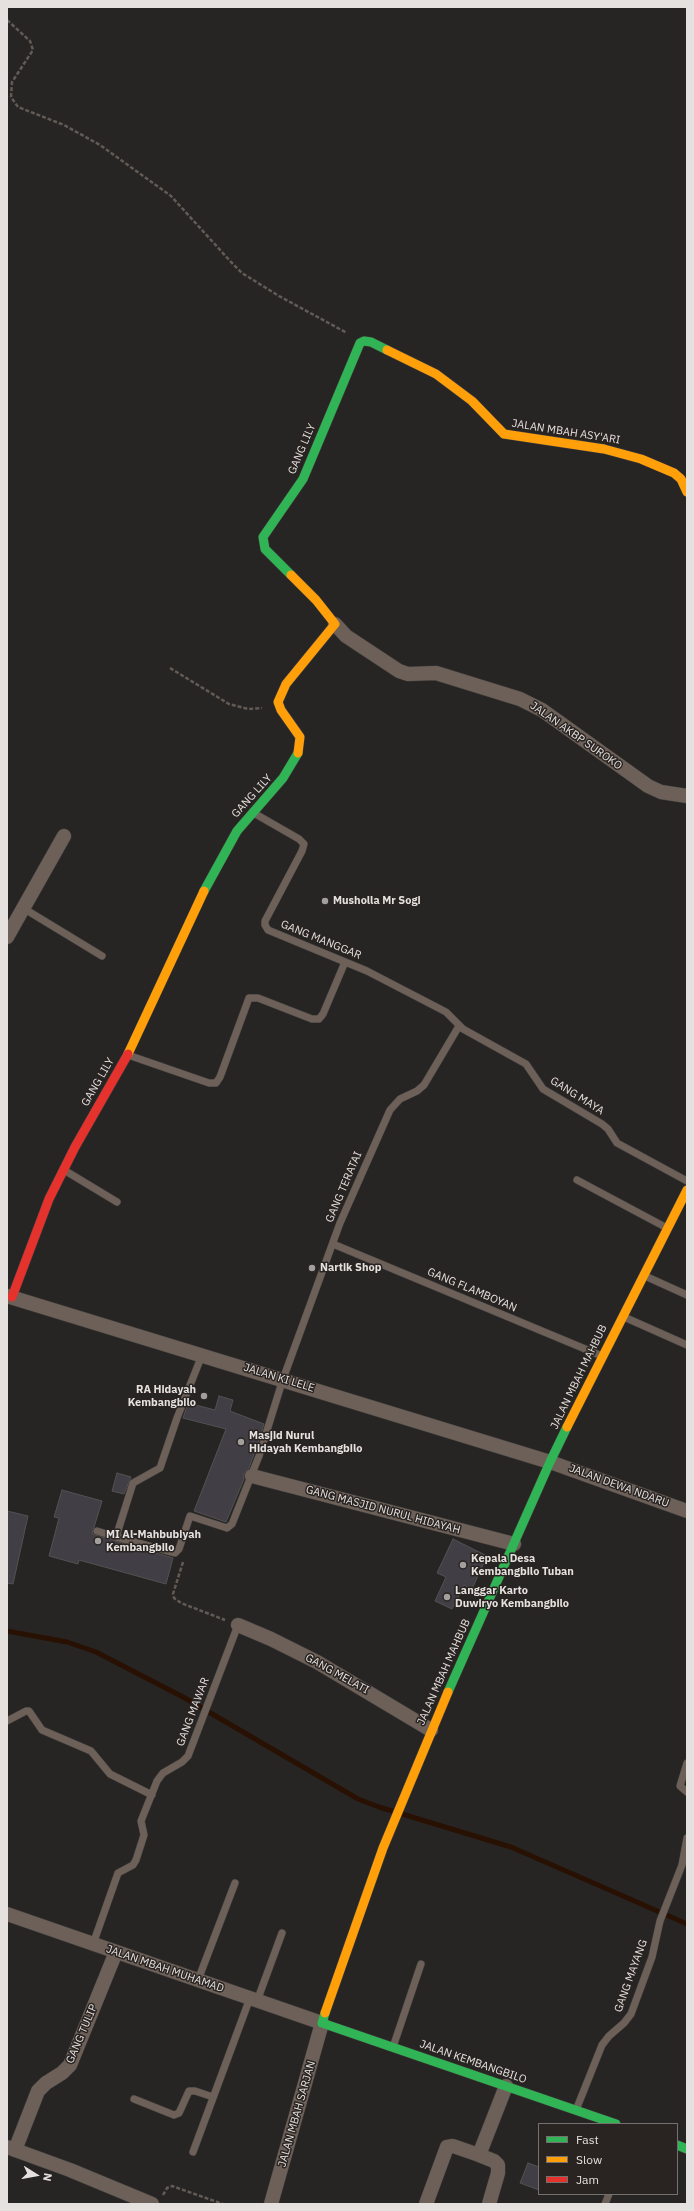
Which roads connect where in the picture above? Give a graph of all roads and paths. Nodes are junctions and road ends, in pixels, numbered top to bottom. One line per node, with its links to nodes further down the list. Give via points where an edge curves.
1 (7, 20): 2 (path, via 30,40 33,50 12,82 11,97 18,107 64,125 100,145 171,196 242,273)
2 (362, 342): 3 (street, JALAN MBAH ASY'ARI, via 376,344 440,377 472,401 504,434 604,450 641,459 674,473); 4 (street, GANG LILY, via 356,350 303,478 264,533 262,541 265,549 316,600)
3 (687, 492)
4 (335, 624): 6 (street, via 286,684 280,695); 7 (street, JALAN AKBP SUROKO, via 346,636 399,671 408,674 436,673 520,699 542,710 648,786 661,792)
5 (170, 668): 6 (path, via 229,704 255,709)
6 (279, 706): 8 (street, GANG LILY, via 298,733 301,747 283,778)
7 (687, 796)
8 (252, 812): 13 (lane, GANG MANGGAR, via 304,844 265,921 265,927); 15 (street, GANG LILY, via 237,831 212,874)
9 (64, 836): 10 (street)
10 (23, 908): 11 (street); 12 (lane)
11 (7, 937)
12 (102, 956)
13 (345, 962): 14 (lane, GANG MANGGAR, via 421,998 449,1014); 15 (lane, via 319,1019 312,1019 258,998 249,998 216,1083 209,1083)
14 (459, 1026): 18 (lane, GANG MAYA, via 526,1064 543,1089 602,1124 619,1144); 22 (lane, GANG TERATAI, via 424,1085 400,1099 390,1110 346,1208)
15 (127, 1055): 16 (street, GANG LILY)
16 (64, 1169): 20 (lane); 25 (street, GANG LILY, via 45,1207)
17 (577, 1180): 21 (lane)
18 (687, 1181)
19 (687, 1190): 21 (street, JALAN MBAH MAHBUB)
20 (117, 1202)
21 (667, 1228): 23 (street, JALAN MBAH MAHBUB)
22 (333, 1244): 29 (lane, GANG FLAMBOYAN); 30 (lane, GANG TERATAI)
23 (643, 1275): 24 (lane); 26 (street, JALAN MBAH MAHBUB)
24 (687, 1295)
25 (10, 1297): 28 (street, JALAN KI LELE)
26 (622, 1316): 27 (lane); 29 (street, JALAN MBAH MAHBUB)
27 (687, 1345)
28 (202, 1355): 30 (street, JALAN KI LELE); 35 (lane, via 177,1418 162,1466 157,1472 138,1478 132,1483)
29 (602, 1356): 31 (street, JALAN MBAH MAHBUB)
30 (283, 1379): 31 (street, JALAN KI LELE); 32 (lane, GANG TERATAI)
31 (550, 1462): 33 (street, JALAN DEWA NDARU); 36 (street, JALAN MBAH MAHBUB)
32 (252, 1476): 36 (street, GANG MASJID NURUL HIDAYAH); 37 (lane, GANG TERATAI, via 230,1527 190,1516)
33 (687, 1510)
34 (97, 1531): 35 (lane)
35 (116, 1537): 37 (lane)
36 (514, 1544): 40 (street, JALAN MBAH MAHBUB)
37 (176, 1553): 38 (path, via 183,1561 173,1594 175,1599)
38 (238, 1625): 40 (street, GANG MELATI, via 317,1662); 43 (lane, GANG MAWAR, via 188,1756 161,1775)
39 (7, 1721): 43 (lane, via 29,1711 42,1730 92,1751 110,1774)
40 (431, 1730): 54 (street, JALAN MBAH MAHBUB, via 400,1804)
41 (687, 1763): 42 (lane, via 680,1786)
42 (687, 1792)
43 (152, 1794): 49 (lane, GANG MAWAR, via 141,1821 144,1835 136,1860 118,1873)
44 (687, 1838): 45 (lane, GANG MAYANG)
45 (685, 1853): 59 (lane, GANG MAYANG, via 660,1920 652,1957 631,2014 602,2045)
46 (235, 1883): 52 (lane)
47 (7, 1914): 49 (street, JALAN MBAH MUHAMAD)
48 (282, 1933): 53 (lane)
49 (93, 1944): 50 (street, JALAN MBAH MUHAMAD)
50 (116, 1952): 52 (street, JALAN MBAH MUHAMAD); 61 (street, GANG TULIP, via 70,2065 38,2091)
51 (420, 1964): 55 (lane)
52 (198, 1980): 53 (street, JALAN MBAH MUHAMAD)
53 (253, 1999): 54 (street, JALAN MBAH MUHAMAD); 57 (lane)
54 (322, 2023): 55 (street, JALAN KEMBANGBILO); 66 (street, JALAN MBAH SARJAN)
55 (393, 2047): 56 (street, JALAN KEMBANGBILO)
56 (506, 2086): 59 (street, JALAN KEMBANGBILO); 63 (street)
57 (213, 2097): 58 (lane, via 189,2091 179,2113 174,2115); 62 (lane)
58 (134, 2099)
59 (576, 2110): 60 (street, JALAN KEMBANGBILO)
60 (613, 2123)
61 (11, 2148): 64 (street, GANG TULIP)
62 (194, 2152)
63 (479, 2155): 67 (street, via 453,2146 447,2147); 68 (street, via 498,2165)
64 (157, 2200): 65 (path, via 172,2186)
65 (223, 2204)
66 (271, 2204)
67 (426, 2204)
68 (489, 2204)

